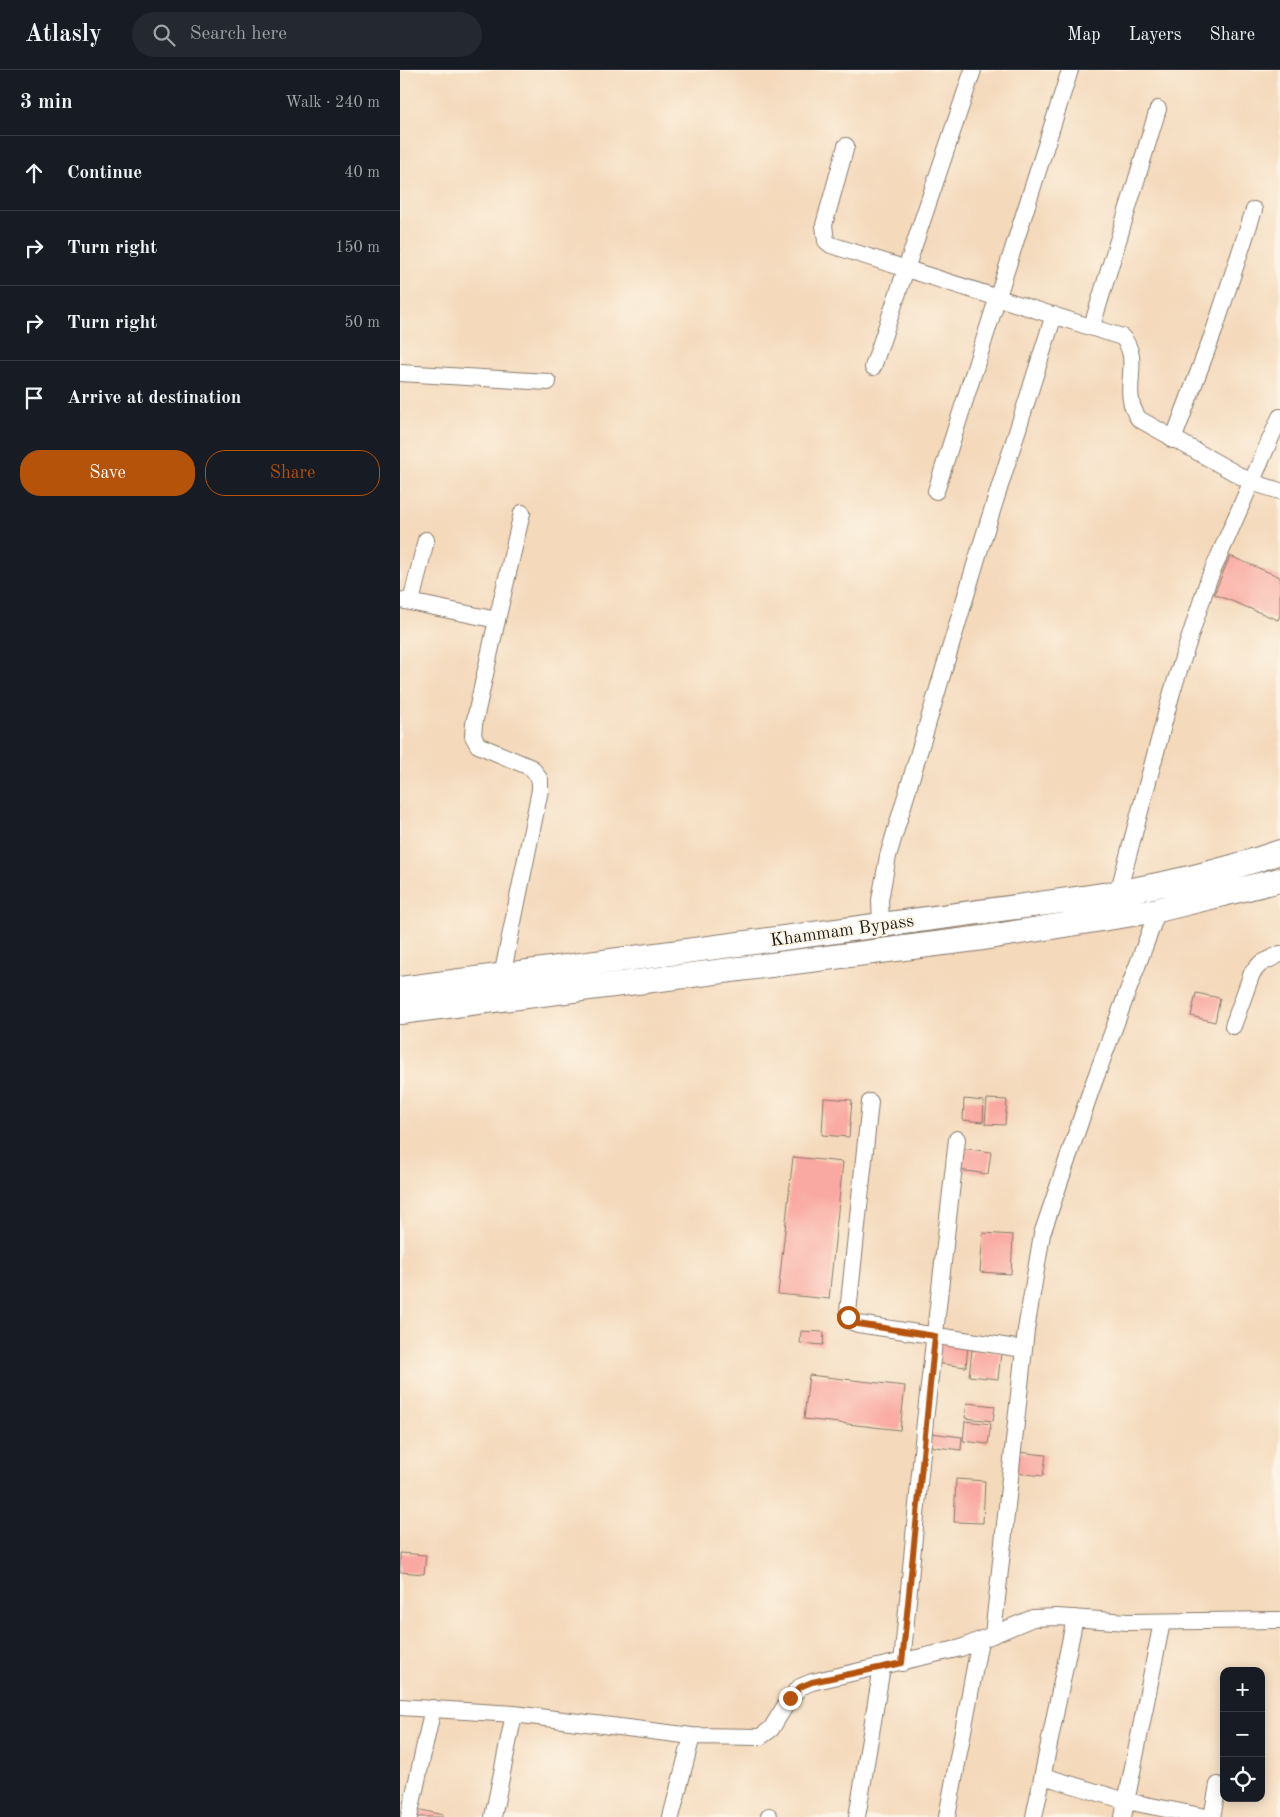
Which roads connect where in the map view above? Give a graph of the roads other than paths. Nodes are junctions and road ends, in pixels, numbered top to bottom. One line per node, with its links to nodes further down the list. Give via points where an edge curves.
1 (973, 70): 6 (street)
2 (1070, 70): 7 (street)
3 (1158, 109): 9 (street)
4 (846, 146): 6 (street, via 824,225 826,241 838,249)
5 (1254, 210): 14 (street)
6 (906, 270): 7 (street); 10 (street)
7 (1000, 296): 8 (street); 16 (street)
8 (1054, 315): 9 (street); 27 (street, via 888,856 880,900)
9 (1092, 326): 14 (street, via 1112,332 1128,344 1132,353 1130,402 1133,411 1139,419)
10 (873, 367)
11 (400, 373): 12 (street)
12 (548, 382)
13 (1280, 417): 15 (street)
14 (1173, 440): 15 (street)
15 (1251, 482): 17 (street); 24 (street, via 1208,581 1172,692)
16 (936, 492)
17 (1280, 492)
18 (522, 513): 21 (street)
19 (426, 540): 20 (street)
20 (406, 601): 21 (street)
21 (497, 620): 30 (street, via 474,724 474,739 478,745 532,768 540,780)
22 (1280, 852): 24 (highway, Khammam Bypass, via 1198,876)
23 (1280, 880): 25 (highway, Khammam Bypass)
24 (1118, 893): 26 (highway, Khammam Bypass)
25 (1158, 910): 28 (highway, Khammam Bypass); 37 (street, via 1042,1234)
26 (965, 914): 27 (highway, Khammam Bypass); 28 (highway)
27 (881, 925): 30 (highway, Khammam Bypass)
28 (970, 940): 32 (highway, Khammam Bypass)
29 (1280, 954): 33 (street, via 1260,964 1252,973)
30 (502, 976): 31 (highway, Khammam Bypass)
31 (400, 989)
32 (400, 1012)
33 (1232, 1026)
34 (870, 1102): 36 (street, via 848,1317 858,1324)
35 (957, 1140): 36 (street)
36 (935, 1336): 37 (street); 42 (street)
37 (1024, 1349): 41 (street)
38 (1076, 1618): 40 (street); 41 (street, via 1033,1618); 48 (street)
39 (1280, 1620): 40 (street)
40 (1162, 1622): 50 (street)
41 (987, 1638): 42 (street); 55 (street)
42 (902, 1663): 43 (street)
43 (882, 1667): 47 (street, via 800,1687 771,1729 760,1737); 54 (street)
44 (400, 1707): 45 (street)
45 (433, 1708): 46 (street); 51 (street)
46 (502, 1713): 47 (street); 52 (street, via 509,1737)
47 (692, 1736): 53 (street)
48 (1043, 1776): 50 (street); 56 (street)
49 (1218, 1785): 59 (street)
50 (1126, 1800): 57 (street); 58 (street)
51 (409, 1817)
52 (493, 1817)
53 (671, 1817)
54 (857, 1817)
55 (947, 1817)
56 (1034, 1817)
57 (1123, 1817)
58 (1206, 1817)
59 (1212, 1817)

